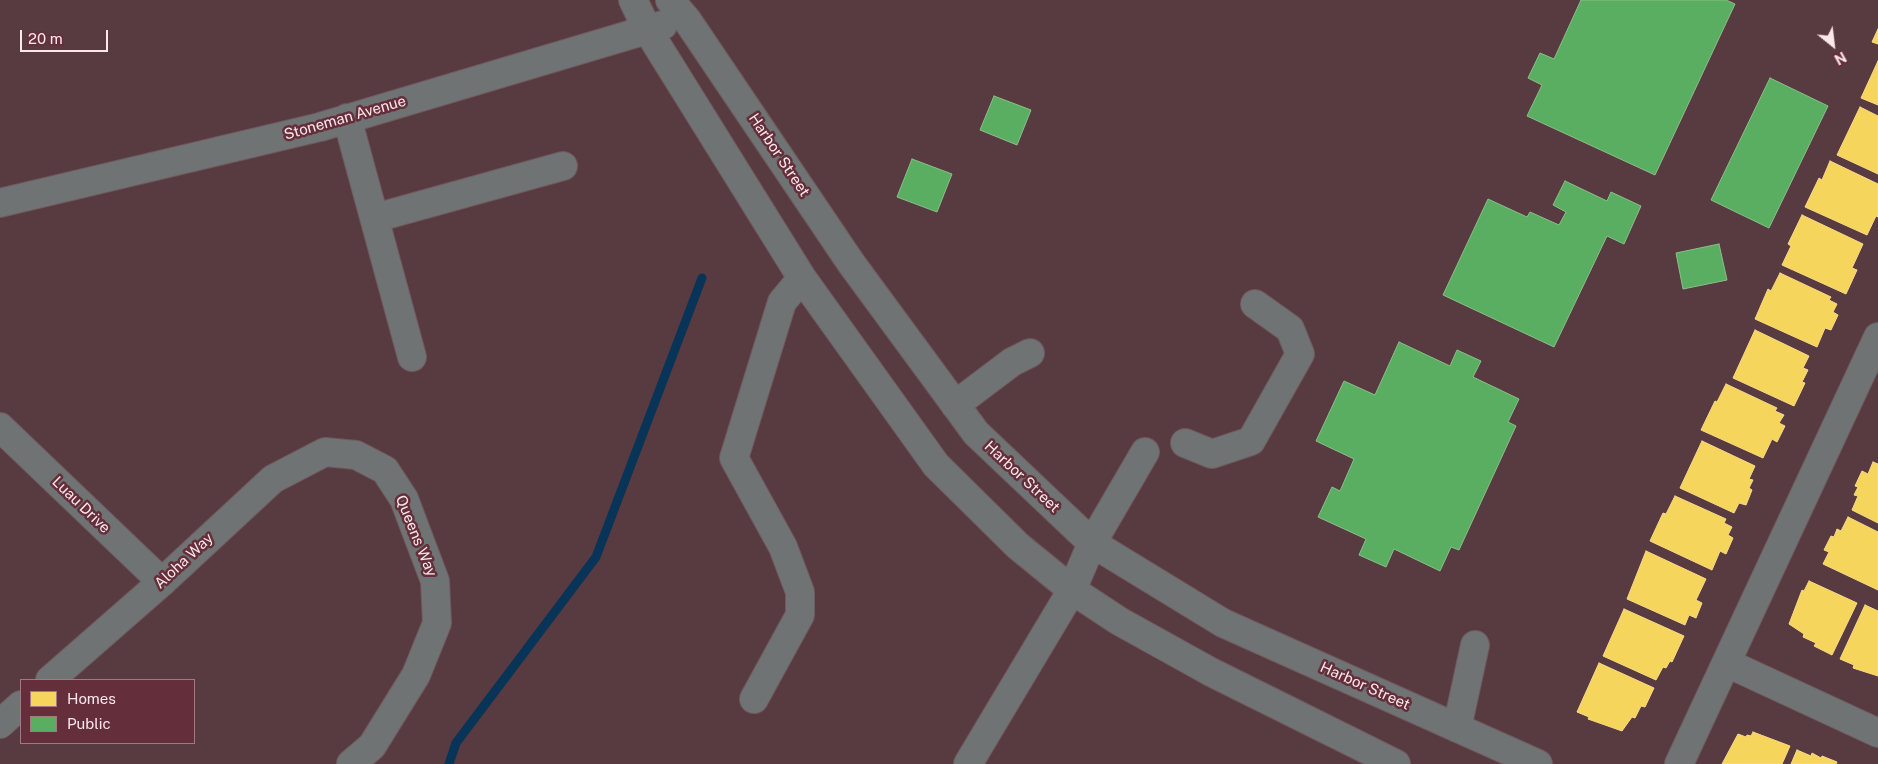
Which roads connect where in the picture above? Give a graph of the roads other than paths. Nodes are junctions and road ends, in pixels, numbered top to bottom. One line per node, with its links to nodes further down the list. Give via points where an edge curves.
1 (633, 0): 3 (street)
2 (678, 10): 3 (street, Stoneman Avenue); 13 (street, Harbor Street, via 851,263)
3 (647, 29): 4 (street, Stoneman Avenue); 8 (street)
4 (347, 118): 6 (street, Stoneman Avenue); 7 (street)
5 (563, 166): 7 (street)
6 (0, 203)
7 (375, 218): 12 (street)
8 (802, 278): 20 (street, via 936,465 1018,546); 24 (street, via 782,302 734,458 784,547 800,592 800,615)
9 (1255, 304): 15 (street, via 1290,329 1300,354 1251,441 1212,454)
10 (1878, 337): 22 (street)
11 (1030, 353): 13 (street, via 1012,362)
12 (412, 357)
13 (955, 405): 18 (street, Harbor Street, via 976,433)
14 (0, 427): 19 (street, Luau Drive)
15 (1185, 443)
16 (325, 452): 19 (street, Aloha Way, via 273,479); 29 (street, Queens Way, via 356,455 385,470 404,499 435,581 437,623 416,675 372,746)
17 (1145, 452): 18 (street)
18 (1092, 543): 20 (street); 27 (street, Harbor Street, via 1223,623)
19 (162, 582): 23 (street, Aloha Way)
20 (1072, 590): 30 (street); 31 (street, via 1119,621 1211,672)
21 (1475, 645): 27 (street)
22 (1727, 663): 28 (street); 33 (street)
23 (51, 679)
24 (754, 699)
25 (20, 706): 26 (street)
26 (0, 724)
27 (1457, 728): 32 (street, Harbor Street)
28 (1878, 732)
29 (351, 764)
30 (968, 764)
31 (1396, 764)
32 (1538, 764)
33 (1679, 764)

